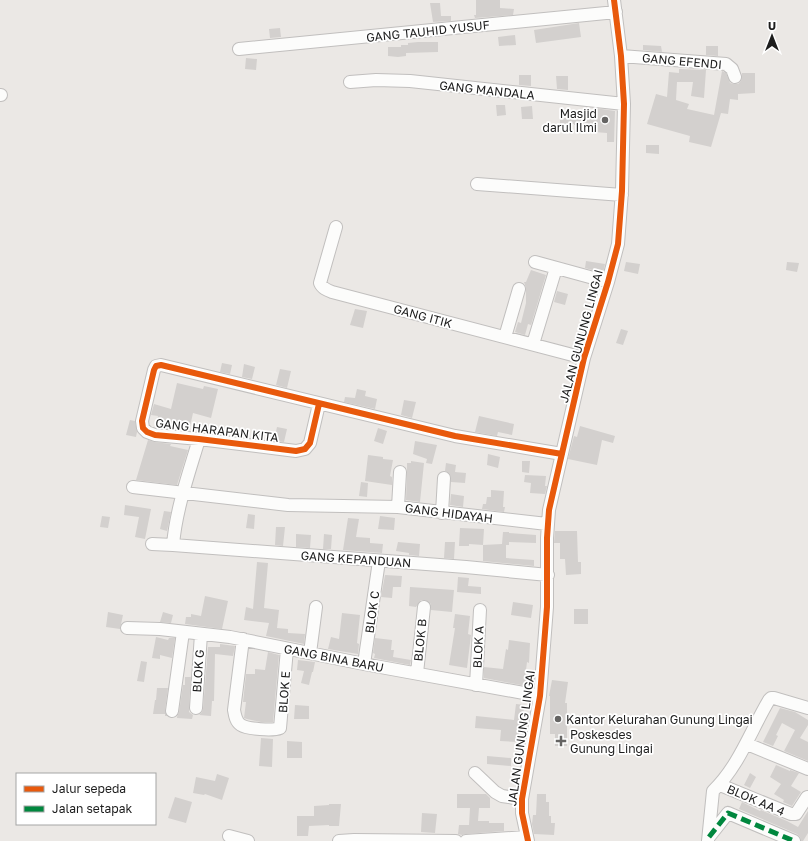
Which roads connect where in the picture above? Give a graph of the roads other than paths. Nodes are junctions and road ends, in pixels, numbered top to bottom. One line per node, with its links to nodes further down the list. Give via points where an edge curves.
1 (614, 0): 2 (street, JALAN GUNUNG LINGAI)
2 (616, 12): 3 (street, GANG TAUHID YUSUF); 4 (street, JALAN GUNUNG LINGAI)
3 (239, 49)
4 (621, 56): 5 (street, GANG EFENDI, via 726,64 732,69); 7 (street, JALAN GUNUNG LINGAI)
5 (734, 77)
6 (350, 82): 7 (street, GANG MANDALA, via 410,81)
7 (624, 104): 9 (street, JALAN GUNUNG LINGAI)
8 (477, 184): 9 (street)
9 (622, 195): 13 (street, JALAN GUNUNG LINGAI, via 618,244)
10 (336, 227): 15 (street, GANG ITIK, via 321,286 346,296)
11 (535, 262): 12 (street)
12 (556, 268): 13 (street); 16 (street)
13 (608, 282): 17 (street, JALAN GUNUNG LINGAI)
14 (519, 289): 15 (street)
15 (505, 337): 16 (street, GANG ITIK)
16 (533, 344): 17 (street, GANG ITIK)
17 (584, 358): 20 (street, JALAN GUNUNG LINGAI)
18 (319, 404): 19 (street, GANG HARAPAN KITA, via 310,443 301,450); 19 (street, GANG HARAPAN KITA, via 161,365 156,366 142,420 143,428 155,435); 20 (street, GANG HARAPAN KITA, via 455,436)
19 (200, 439): 24 (street, GANG HARAPAN KITA)
20 (562, 454): 27 (street, JALAN GUNUNG LINGAI)
21 (400, 472): 25 (street)
22 (444, 478): 26 (street)
23 (133, 487): 24 (street, GANG HIDAYAH)
24 (184, 492): 25 (street, GANG HIDAYAH, via 288,505); 28 (street, GANG HARAPAN KITA)
25 (398, 507): 26 (street, GANG HIDAYAH)
26 (442, 513): 27 (street, GANG HIDAYAH)
27 (547, 524): 31 (street, JALAN GUNUNG LINGAI)
28 (174, 540): 29 (street, GANG KEPANDUAN); 30 (street, GANG KEPANDUAN)
29 (152, 544)
30 (379, 560): 31 (street, GANG KEPANDUAN); 41 (street, BLOK C)
31 (548, 575): 44 (street, JALAN GUNUNG LINGAI)
32 (316, 607): 40 (street)
33 (424, 607): 42 (street, BLOK B)
34 (480, 610): 43 (street, BLOK A)
35 (127, 628): 36 (street, GANG BINA BARU)
36 (183, 632): 37 (street, GANG BINA BARU); 47 (street)
37 (201, 634): 38 (street, GANG BINA BARU); 45 (street, BLOK G)
38 (243, 639): 39 (street, GANG BINA BARU); 39 (street, BLOK E, via 234,710 240,725 246,727 273,730 280,728)
39 (287, 649): 40 (street, GANG BINA BARU)
40 (310, 653): 41 (street, GANG BINA BARU)
41 (364, 664): 42 (street, GANG BINA BARU)
42 (417, 673): 43 (street, GANG BINA BARU)
43 (476, 685): 44 (street, GANG BINA BARU)
44 (540, 696): 53 (street, JALAN GUNUNG LINGAI)
45 (196, 708)
46 (808, 708): 48 (street, via 771,698)
47 (172, 711)
48 (747, 744): 49 (street); 51 (street)
49 (808, 769)
50 (475, 773): 53 (street, via 495,792)
51 (720, 785): 52 (street, BLOK AA 4, via 793,815); 56 (street, via 713,791)
52 (807, 797)
53 (522, 799): 55 (street, JALAN GUNUNG LINGAI, via 522,813)
54 (229, 836): 57 (street)
55 (528, 839): 60 (street)
56 (708, 839): 61 (street, via 728,813)
57 (248, 841)
58 (339, 841): 59 (street)
59 (456, 841)
60 (466, 841)
61 (794, 841)

